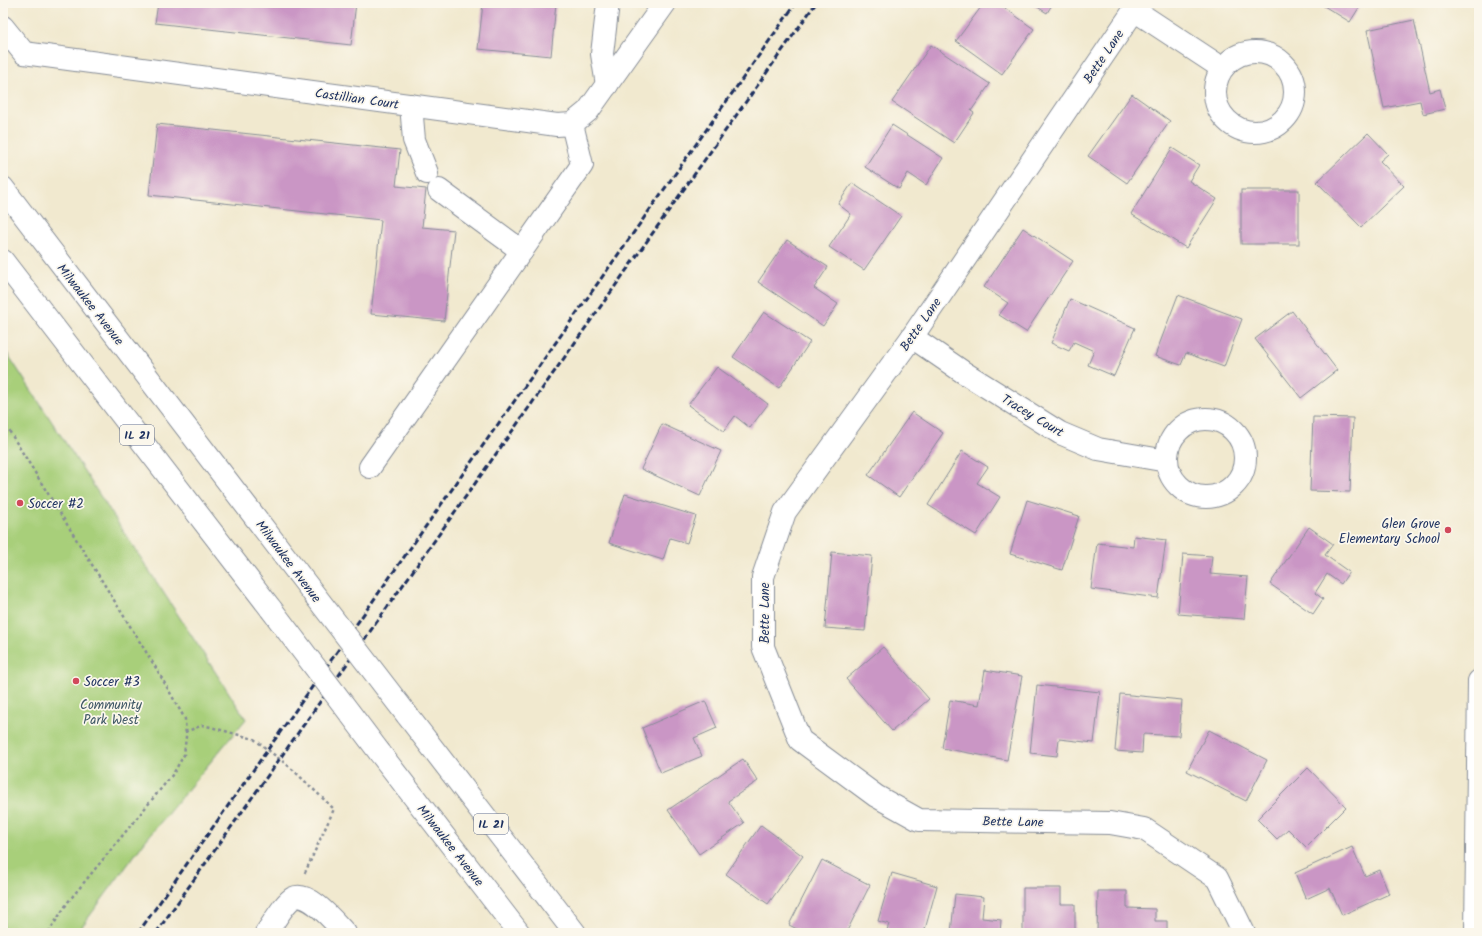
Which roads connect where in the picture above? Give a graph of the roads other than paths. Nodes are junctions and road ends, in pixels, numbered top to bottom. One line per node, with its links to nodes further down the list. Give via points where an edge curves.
1 (608, 3): 6 (street, via 602,54)
2 (665, 3): 6 (street)
3 (1136, 6): 5 (street); 12 (street, Bette Lane)
4 (3, 27): 7 (street, Castillian Court, via 24,53)
5 (1222, 68)
6 (607, 85): 8 (street, via 588,112)
7 (411, 106): 8 (street, Castillian Court, via 557,125); 10 (street, via 414,140 433,181)
8 (572, 124): 10 (street, via 582,166)
9 (3, 188): 19 (street, Milwaukee Avenue / IL 21, bridge)
10 (522, 250): 14 (street)
11 (3, 261): 18 (street, Milwaukee Avenue / IL 21, bridge)
12 (912, 337): 13 (street, Tracey Court, via 1060,433 1098,449); 20 (street, Bette Lane, via 785,512 763,577 763,647 800,740 876,796 919,820 1110,823 1144,829 1217,878)
13 (1166, 461)
14 (370, 467)
15 (1479, 681): 21 (street)
16 (266, 933): 17 (street, via 293,898 301,897 309,899 321,908)
17 (345, 933)
18 (519, 933)
19 (575, 933)
20 (1244, 933)
21 (1476, 933)

